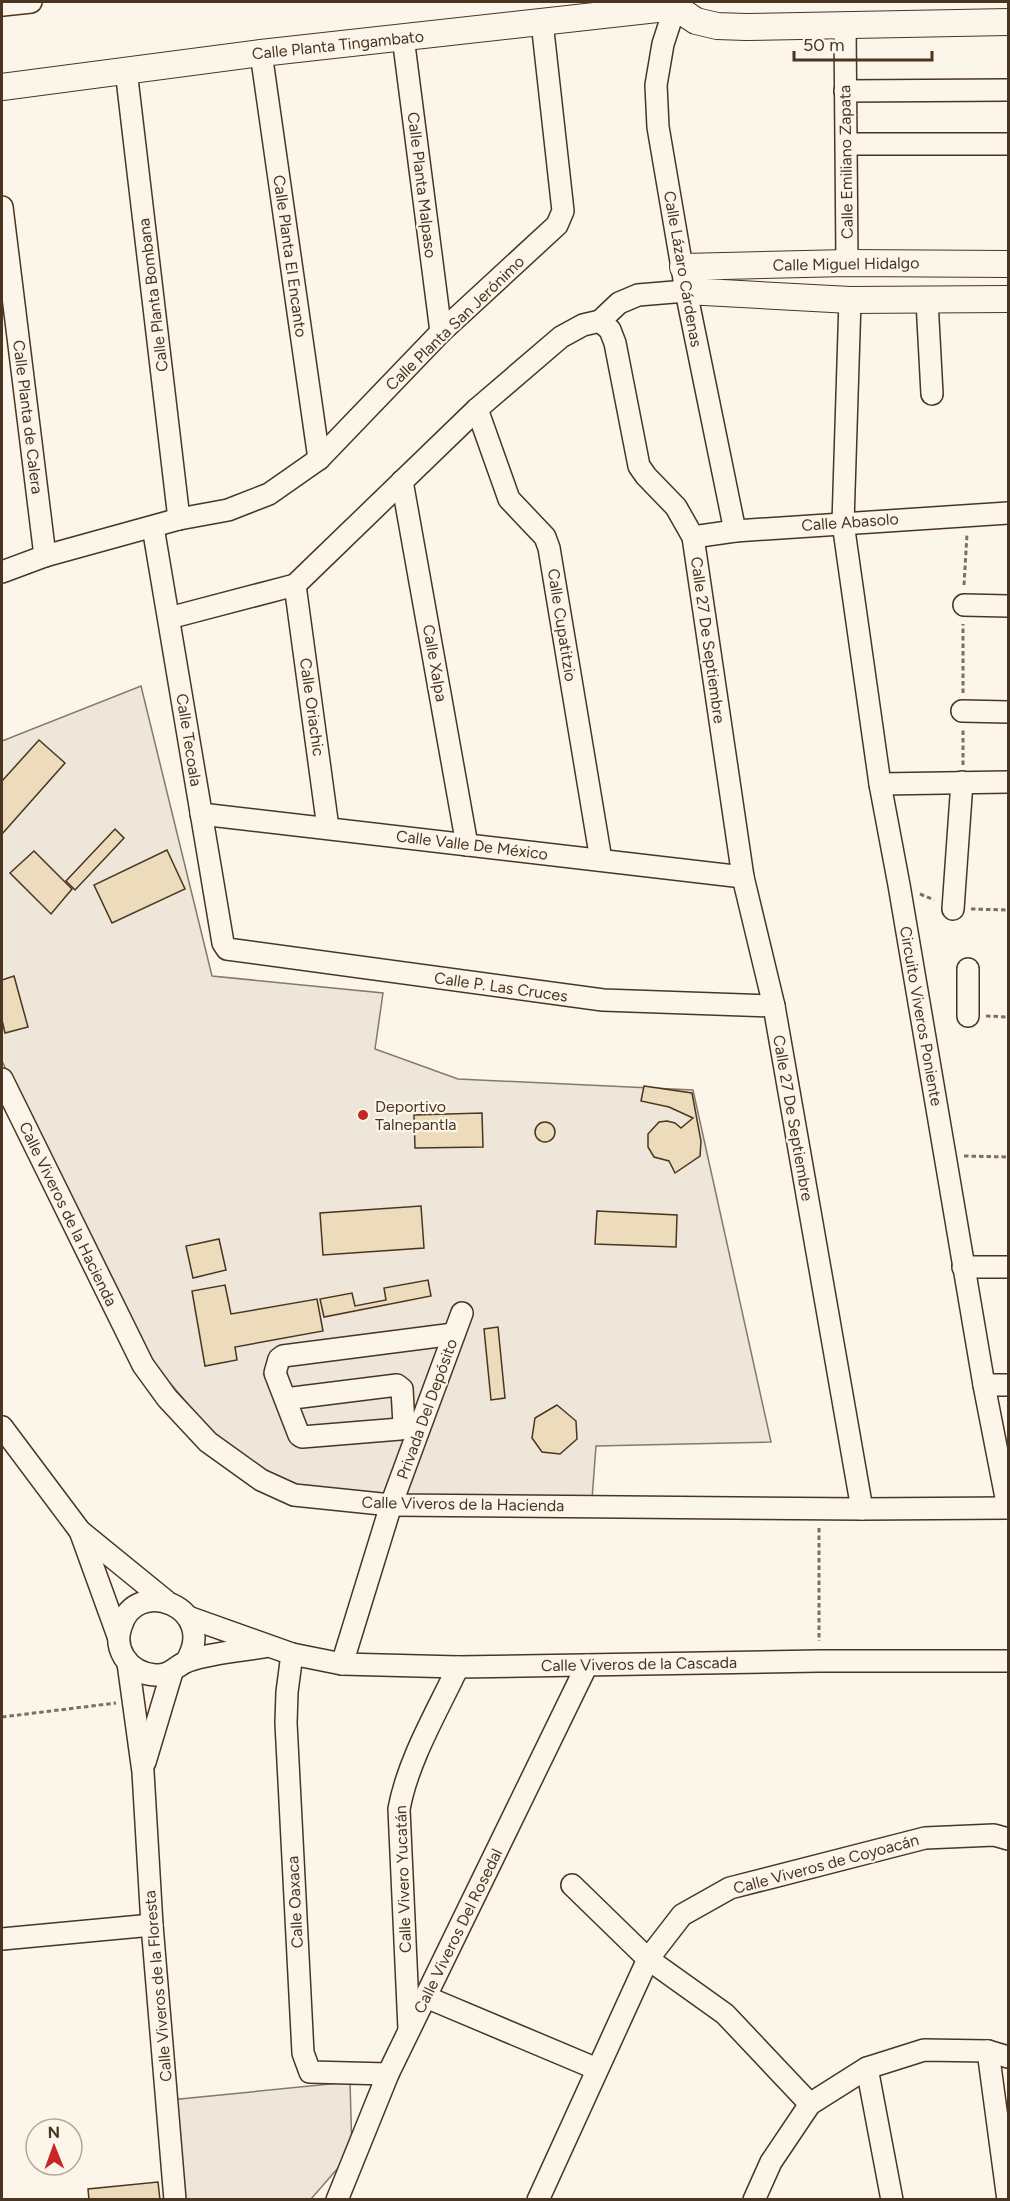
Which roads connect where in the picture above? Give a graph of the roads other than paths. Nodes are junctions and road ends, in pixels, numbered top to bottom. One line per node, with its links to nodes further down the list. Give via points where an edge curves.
1 (675, 4): 2 (main road, Calle Planta Tingambato); 4 (main road, via 696,21 717,26); 16 (street, Calle Lázaro Cárdenas, via 656,85 658,127)
2 (542, 22): 5 (main road, Calle Planta Tingambato); 21 (street, Calle Planta San Jerónimo, via 563,211 557,225)
3 (1008, 22): 4 (main road)
4 (845, 25): 10 (street, Calle Emiliano Zapata)
5 (403, 37): 6 (main road, Calle Planta Tingambato); 21 (street, Calle Planta Malpaso)
6 (261, 53): 7 (main road, Calle Planta Tingambato); 24 (street, Calle Planta El Encanto)
7 (126, 70): 8 (main road, Calle Planta Tingambato); 27 (street, Calle Planta Bombana)
8 (2, 87)
9 (1008, 90): 10 (street)
10 (845, 91): 11 (street, Calle Emiliano Zapata)
11 (848, 144): 12 (street); 14 (street, Calle Emiliano Zapata)
12 (1008, 144)
13 (2, 207): 32 (street, Calle Planta de Calera)
14 (847, 263): 15 (main road, Calle Miguel Hidalgo); 16 (main road, Calle Miguel Hidalgo)
15 (1008, 264)
16 (684, 279): 18 (main road, Calle Miguel Hidalgo); 20 (street, via 619,303); 30 (street, Calle Lázaro Cárdenas)
17 (1008, 299): 19 (main road, Calle Miguel Hidalgo)
18 (850, 300): 19 (main road, Calle Miguel Hidalgo); 28 (street)
19 (927, 301): 22 (street)
20 (600, 321): 23 (street, via 583,325 561,338); 31 (street, Calle 27 De Septiembre, via 610,330 615,343 639,466 676,507)
21 (441, 333): 24 (street, Calle Planta San Jerónimo)
22 (932, 394)
23 (477, 409): 25 (street); 46 (street, Calle Cupatitzio, via 509,499 545,537 549,548)
24 (319, 459): 27 (street, Calle Planta San Jerónimo, via 269,494 228,510)
25 (402, 481): 34 (street); 45 (street, Calle Xalpa)
26 (1008, 513): 28 (street, Calle Abasolo)
27 (179, 519): 29 (street, Calle Planta San Jerónimo)
28 (843, 523): 30 (street, Calle Abasolo); 42 (street, Circuito Viveros Poniente)
29 (153, 527): 32 (street, Calle Planta San Jerónimo); 37 (street, Calle Tecoala)
30 (735, 531): 31 (street, Calle Abasolo)
31 (693, 537): 47 (street, Calle 27 De Septiembre)
32 (45, 556): 33 (street, Calle Planta San Jerónimo)
33 (2, 572)
34 (295, 585): 37 (street); 44 (street, Calle Oriachic)
35 (964, 605): 36 (street)
36 (1008, 606)
37 (170, 618): 43 (street, Calle Tecoala)
38 (963, 711): 39 (street)
39 (1008, 712)
40 (962, 782): 41 (street); 42 (street); 48 (street)
41 (1008, 782)
42 (880, 784): 54 (street, Circuito Viveros Poniente)
43 (201, 814): 44 (street, Calle Valle De México); 49 (street, Calle Tecoala, via 223,943)
44 (328, 828): 45 (street, Calle Valle De México)
45 (467, 845): 46 (street, Calle Valle De México)
46 (601, 860): 47 (street, Calle Valle De México)
47 (743, 877): 51 (street, Calle 27 De Septiembre)
48 (953, 909)
49 (230, 951): 51 (street, Calle P. Las Cruces, via 603,1000)
50 (968, 969): 52 (street)
51 (774, 1006): 64 (street, Calle 27 De Septiembre)
52 (968, 1016)
53 (2, 1079): 62 (street, Calle Viveros de la Hacienda, via 143,1365 167,1398 208,1442 261,1480 294,1494)
54 (963, 1266): 55 (street); 58 (street, Circuito Viveros Poniente)
55 (1008, 1267)
56 (462, 1312): 57 (street, Privada Del Depósito)
57 (454, 1334): 60 (street, via 283,1356 275,1373); 62 (street, Privada Del Depósito)
58 (984, 1385): 59 (street); 63 (street, Circuito Viveros Poniente)
59 (1008, 1385)
60 (285, 1399): 60 (street, via 397,1384 402,1389 404,1425 400,1429 302,1437)
61 (2, 1430): 65 (street)
62 (391, 1505): 64 (street, Calle Viveros de la Hacienda); 73 (street, Privada Del Depósito)
63 (1008, 1508): 64 (street, Calle Viveros de la Hacienda)
64 (862, 1509)
65 (80, 1531): 66 (street); 68 (street)
66 (166, 1601): 67 (street); 68 (street, via 149,1600 134,1607 123,1619)
67 (188, 1617): 69 (street, Calle Viveros de la Cascada); 75 (street, via 194,1635 191,1654)
68 (118, 1636): 72 (street)
69 (271, 1646): 70 (street, Calle Viveros de la Cascada); 75 (street, Calle Viveros de la Cascada, via 233,1651)
70 (292, 1654): 73 (street, Calle Viveros de la Cascada); 89 (street, Calle Oaxaca, via 286,1724 303,2053 310,2072)
71 (1008, 1661): 74 (street, Calle Viveros de la Cascada)
72 (128, 1663): 75 (street, via 141,1672 157,1675); 77 (street, Calle Viveros de la Floresta)
73 (342, 1664): 76 (street, Calle Viveros de la Cascada)
74 (587, 1665): 76 (street, Calle Viveros de la Cascada); 83 (street, Calle Viveros Del Rosedal)
75 (179, 1667): 77 (street, Calle Viveros de la Floresta, via 157,1716)
76 (458, 1667): 84 (street, Calle Vivero Yucatán, via 403,1788 399,1809)
77 (143, 1772): 80 (street, Calle Viveros de la Floresta)
78 (1008, 1839): 82 (street, Calle Viveros de Coyoacán, via 994,1835 924,1838 730,1888 682,1916)
79 (572, 1885): 82 (street)
80 (152, 1925): 81 (street); 91 (street, Calle Viveros de la Floresta)
81 (2, 1939)
82 (648, 1959): 88 (street, Calle Viveros de Coyoacán); 90 (street, via 725,2014)
83 (426, 1997): 84 (street, Calle Viveros Del Rosedal); 88 (street)
84 (409, 2031): 89 (street, Calle Viveros Del Rosedal)
85 (988, 2051): 86 (street); 87 (street, via 924,2050); 96 (street)
86 (1008, 2057)
87 (867, 2068): 90 (street); 95 (street)
88 (597, 2069): 93 (street, Calle Viveros de Coyoacán)
89 (388, 2074): 92 (street, Calle Viveros Del Rosedal)
90 (810, 2104): 94 (street, via 771,2162)
91 (175, 2199)
92 (337, 2199)
93 (538, 2199)
94 (754, 2199)
95 (892, 2199)
96 (1008, 2199)

